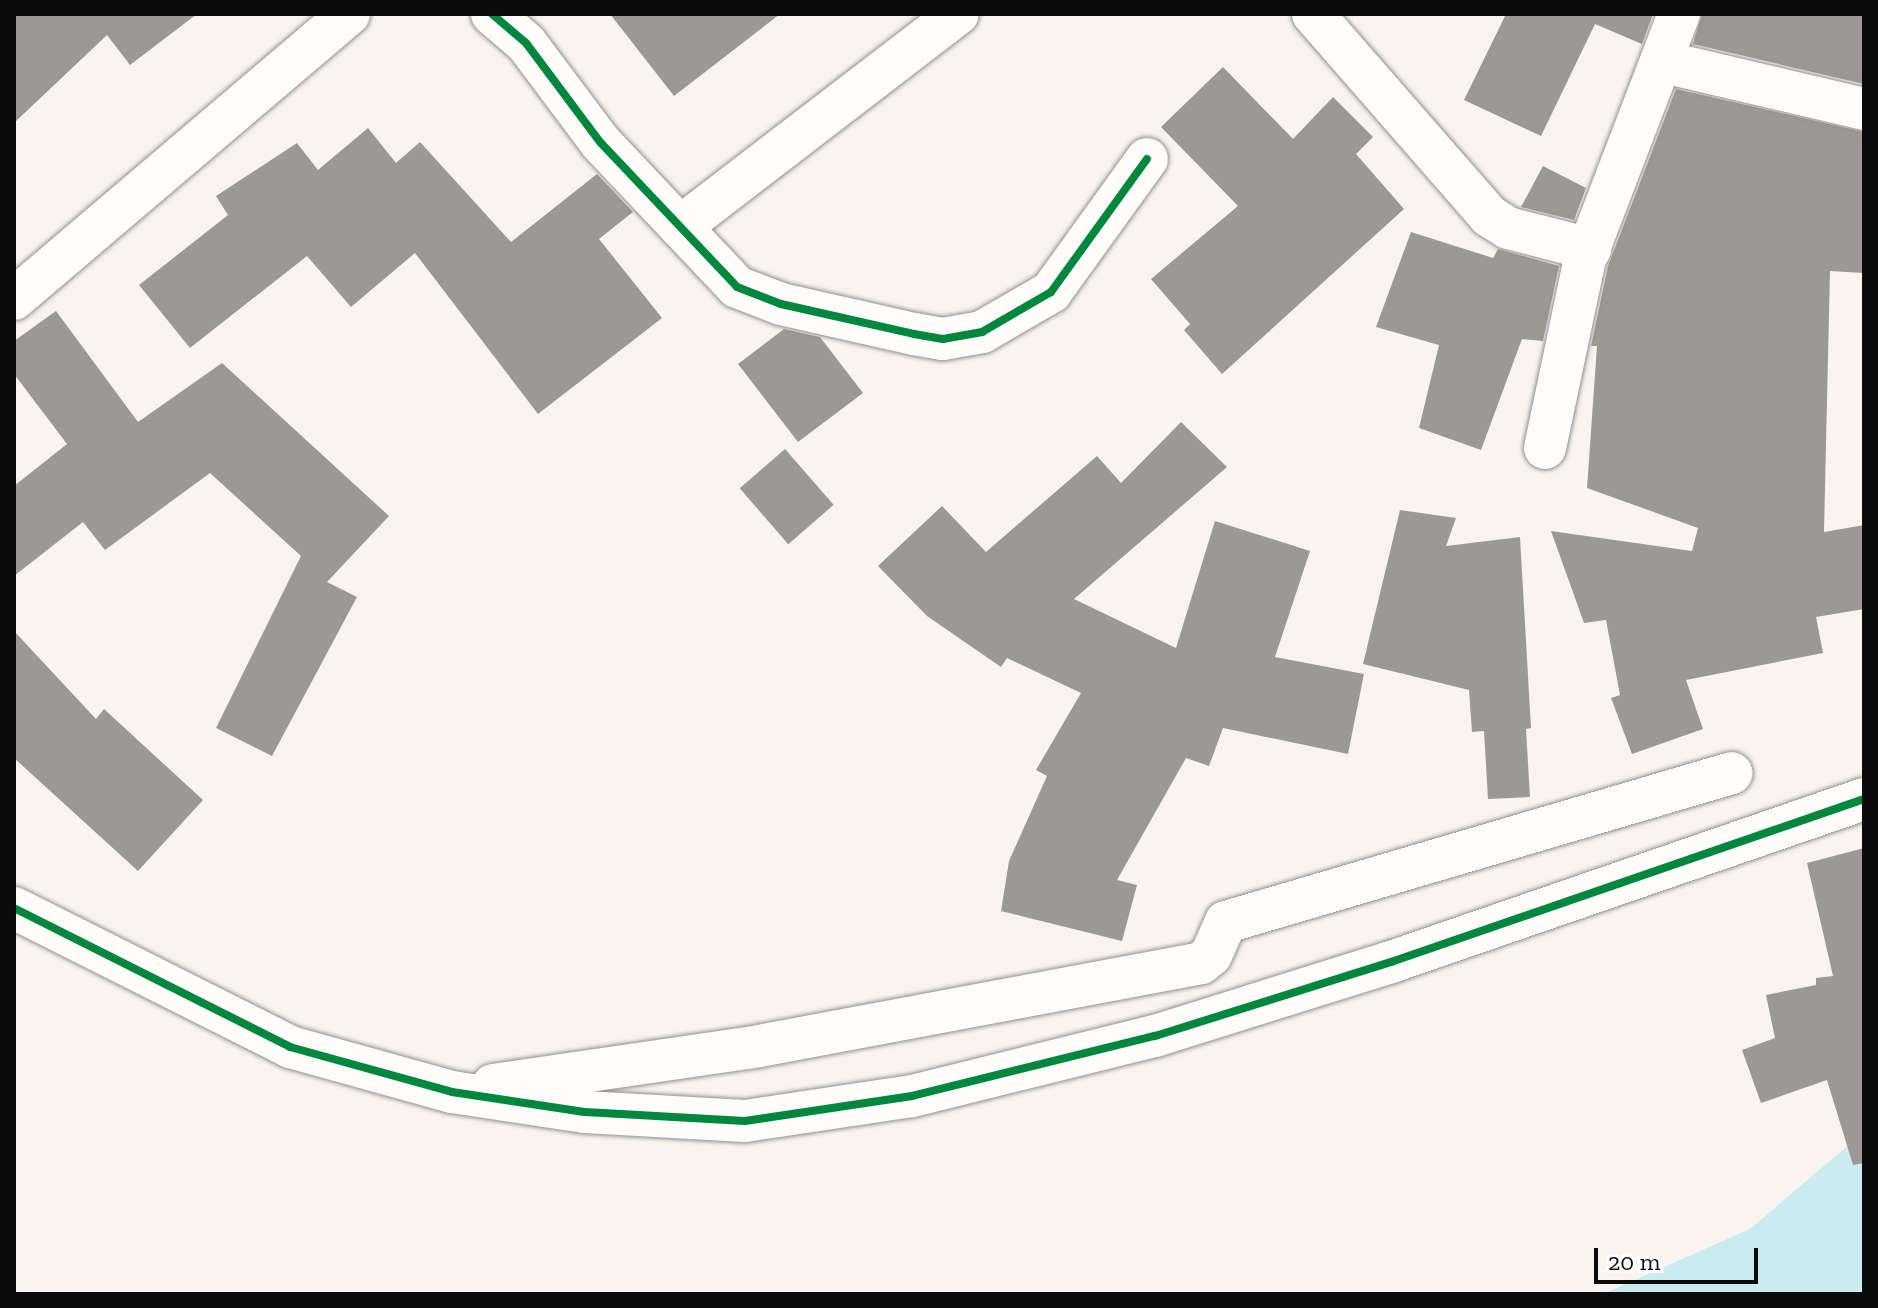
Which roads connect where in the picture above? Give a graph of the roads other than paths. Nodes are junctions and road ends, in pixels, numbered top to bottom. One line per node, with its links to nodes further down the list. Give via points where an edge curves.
1 (349, 14): 11 (street)
2 (492, 14): 9 (street, via 526,43 600,142)
3 (958, 14): 9 (street)
4 (1313, 14): 10 (street, via 1489,216 1508,228)
5 (1679, 14): 6 (street)
6 (1664, 62): 7 (street); 10 (street)
7 (1864, 109)
8 (1147, 159): 9 (street, via 1051,292 982,332 943,339 781,304 737,287)
9 (680, 227)
10 (1590, 249): 12 (street, via 1565,339)
11 (14, 299)
12 (1545, 448)
13 (1732, 773): 16 (street, via 1226,922 1211,955 1201,963 759,1046)
14 (1864, 799): 16 (street, via 1391,962 1155,1036 912,1096 745,1121 585,1112)
15 (14, 908): 16 (street, via 290,1047)
16 (452, 1092)

